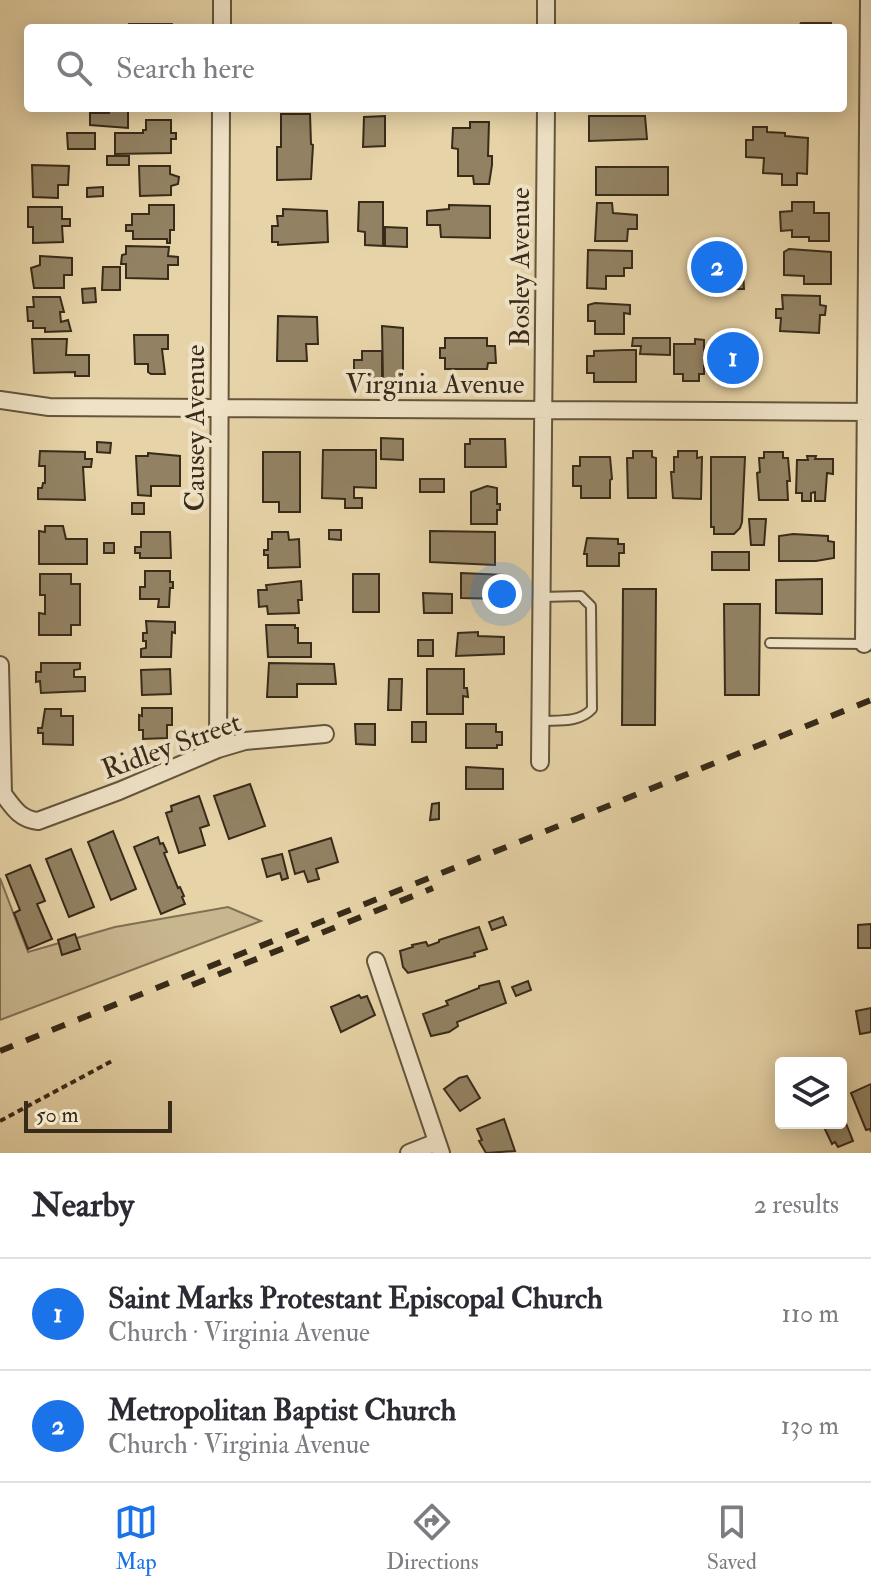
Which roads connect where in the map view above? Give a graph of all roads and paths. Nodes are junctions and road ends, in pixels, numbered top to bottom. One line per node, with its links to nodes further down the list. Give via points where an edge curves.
1 (222, 0): 4 (street)
2 (546, 0): 5 (street)
3 (869, 0): 11 (street)
4 (222, 24)
5 (546, 24)
6 (221, 112): 9 (street, Causey Avenue)
7 (546, 112): 10 (street, Bosley Avenue)
8 (0, 400): 9 (street, Virginia Avenue, via 49,407)
9 (219, 407): 10 (street, Virginia Avenue); 18 (street, Causey Avenue)
10 (544, 410): 11 (street, Virginia Avenue); 12 (street, Bosley Avenue)
11 (868, 412): 14 (street)
12 (542, 597): 16 (street, Bosley Avenue); 16 (lane, via 581,596 591,606 592,709 578,719)
13 (770, 643): 14 (lane)
14 (864, 644)
15 (0, 665): 20 (street)
16 (540, 721): 19 (street, Bosley Avenue)
17 (325, 734): 18 (street, Ridley Street, via 245,741)
18 (218, 749): 20 (street, Ridley Street, via 38,821 18,814)
19 (540, 762)
20 (2, 792)
21 (376, 961): 24 (street)
22 (112, 1061): 23 (path)
23 (0, 1121)
24 (439, 1148): 25 (street)
25 (409, 1153)

